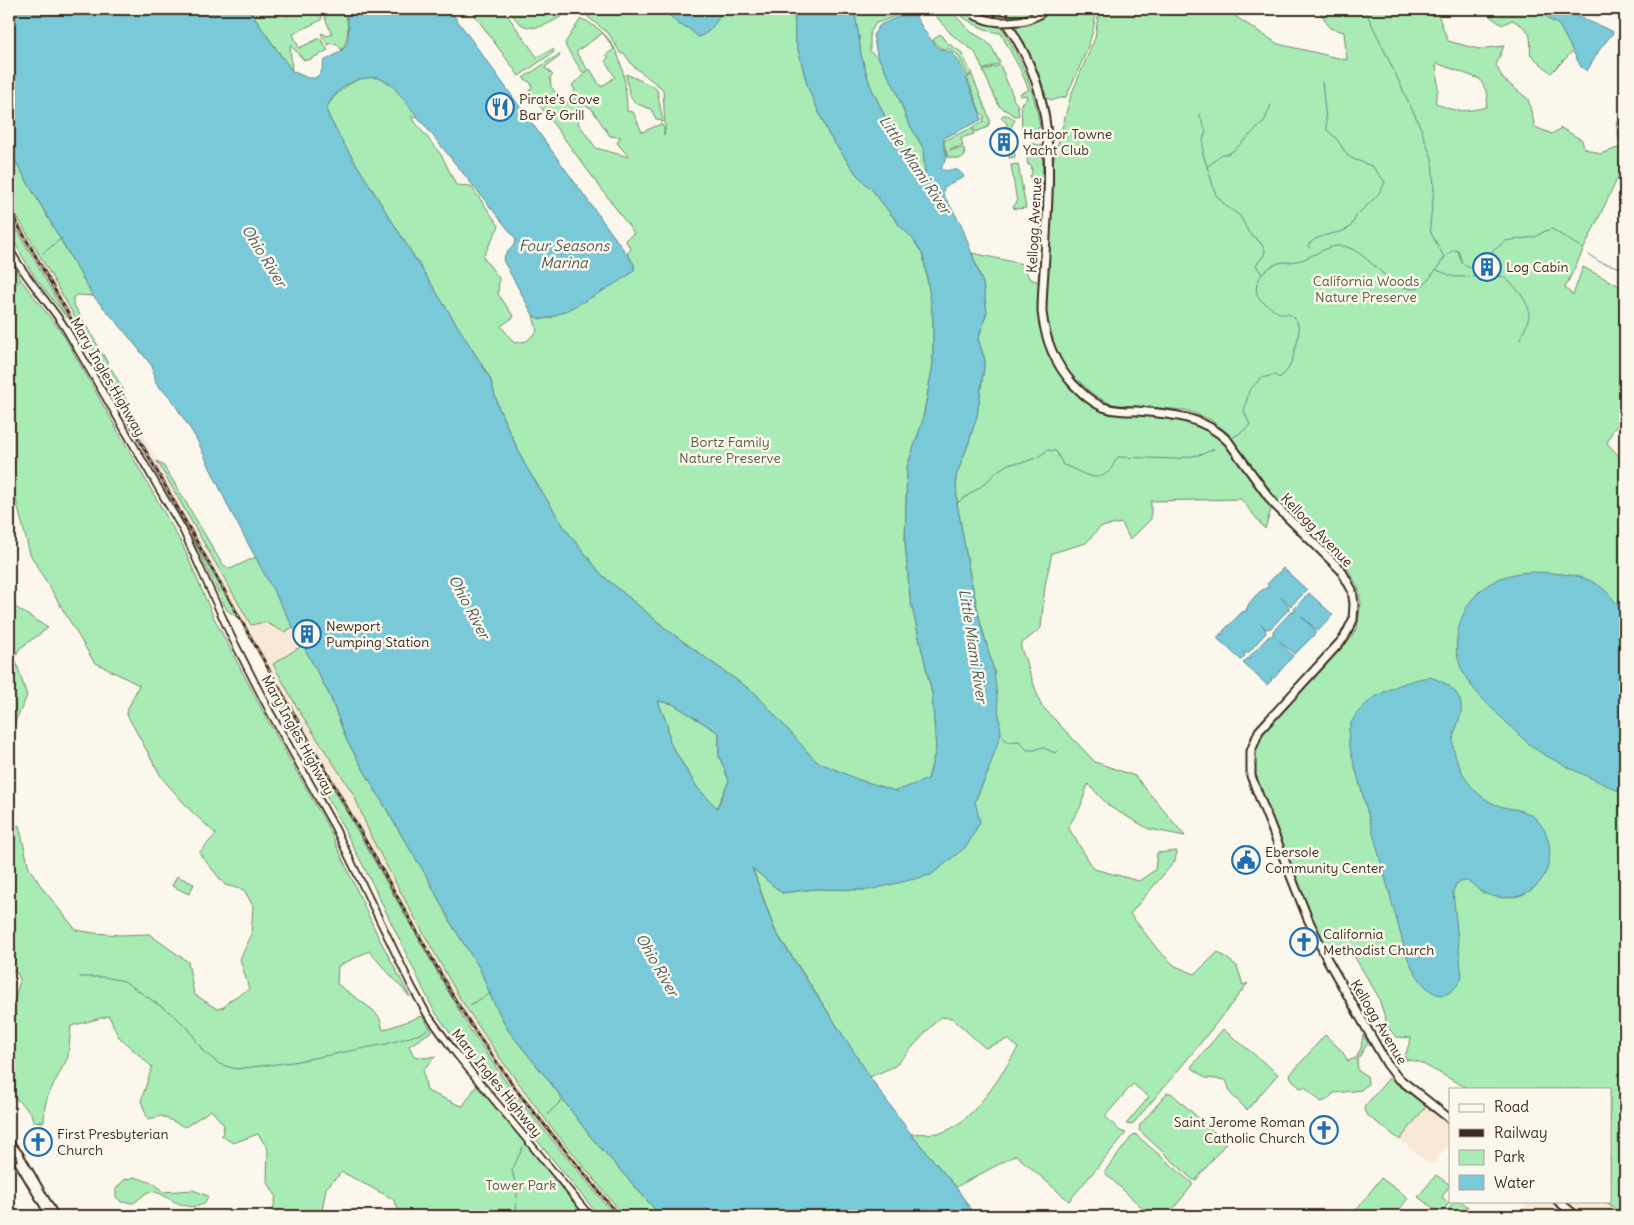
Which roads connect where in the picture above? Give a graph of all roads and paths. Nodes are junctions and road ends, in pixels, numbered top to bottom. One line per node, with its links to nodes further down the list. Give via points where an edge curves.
1 (996, 9): 5 (main road, Kellogg Avenue)
2 (1003, 9): 5 (street)
3 (1045, 9): 4 (main road, bridge, via 1026,20 1003,23 981,18)
4 (970, 11)
5 (1005, 20): 7 (main road, Kellogg Avenue, via 1028,59 1047,120 1049,164 1042,312 1046,335 1057,362 1069,380 1090,400 1103,407 1190,418 1219,432 1273,503 1341,570 1352,590 1354,612 1347,634 1260,731 1251,750 1251,776 1308,920 1387,1064 1397,1076)
6 (9, 248): 13 (street, Mary Ingles Highway, via 66,329 182,530 234,643 335,828 427,1014)
7 (1449, 1117)
8 (9, 1142): 12 (main road)
9 (9, 1148): 11 (main road)
10 (1559, 1202): 14 (main road)
11 (50, 1216)
12 (55, 1216)
13 (590, 1216)
14 (1576, 1216)

